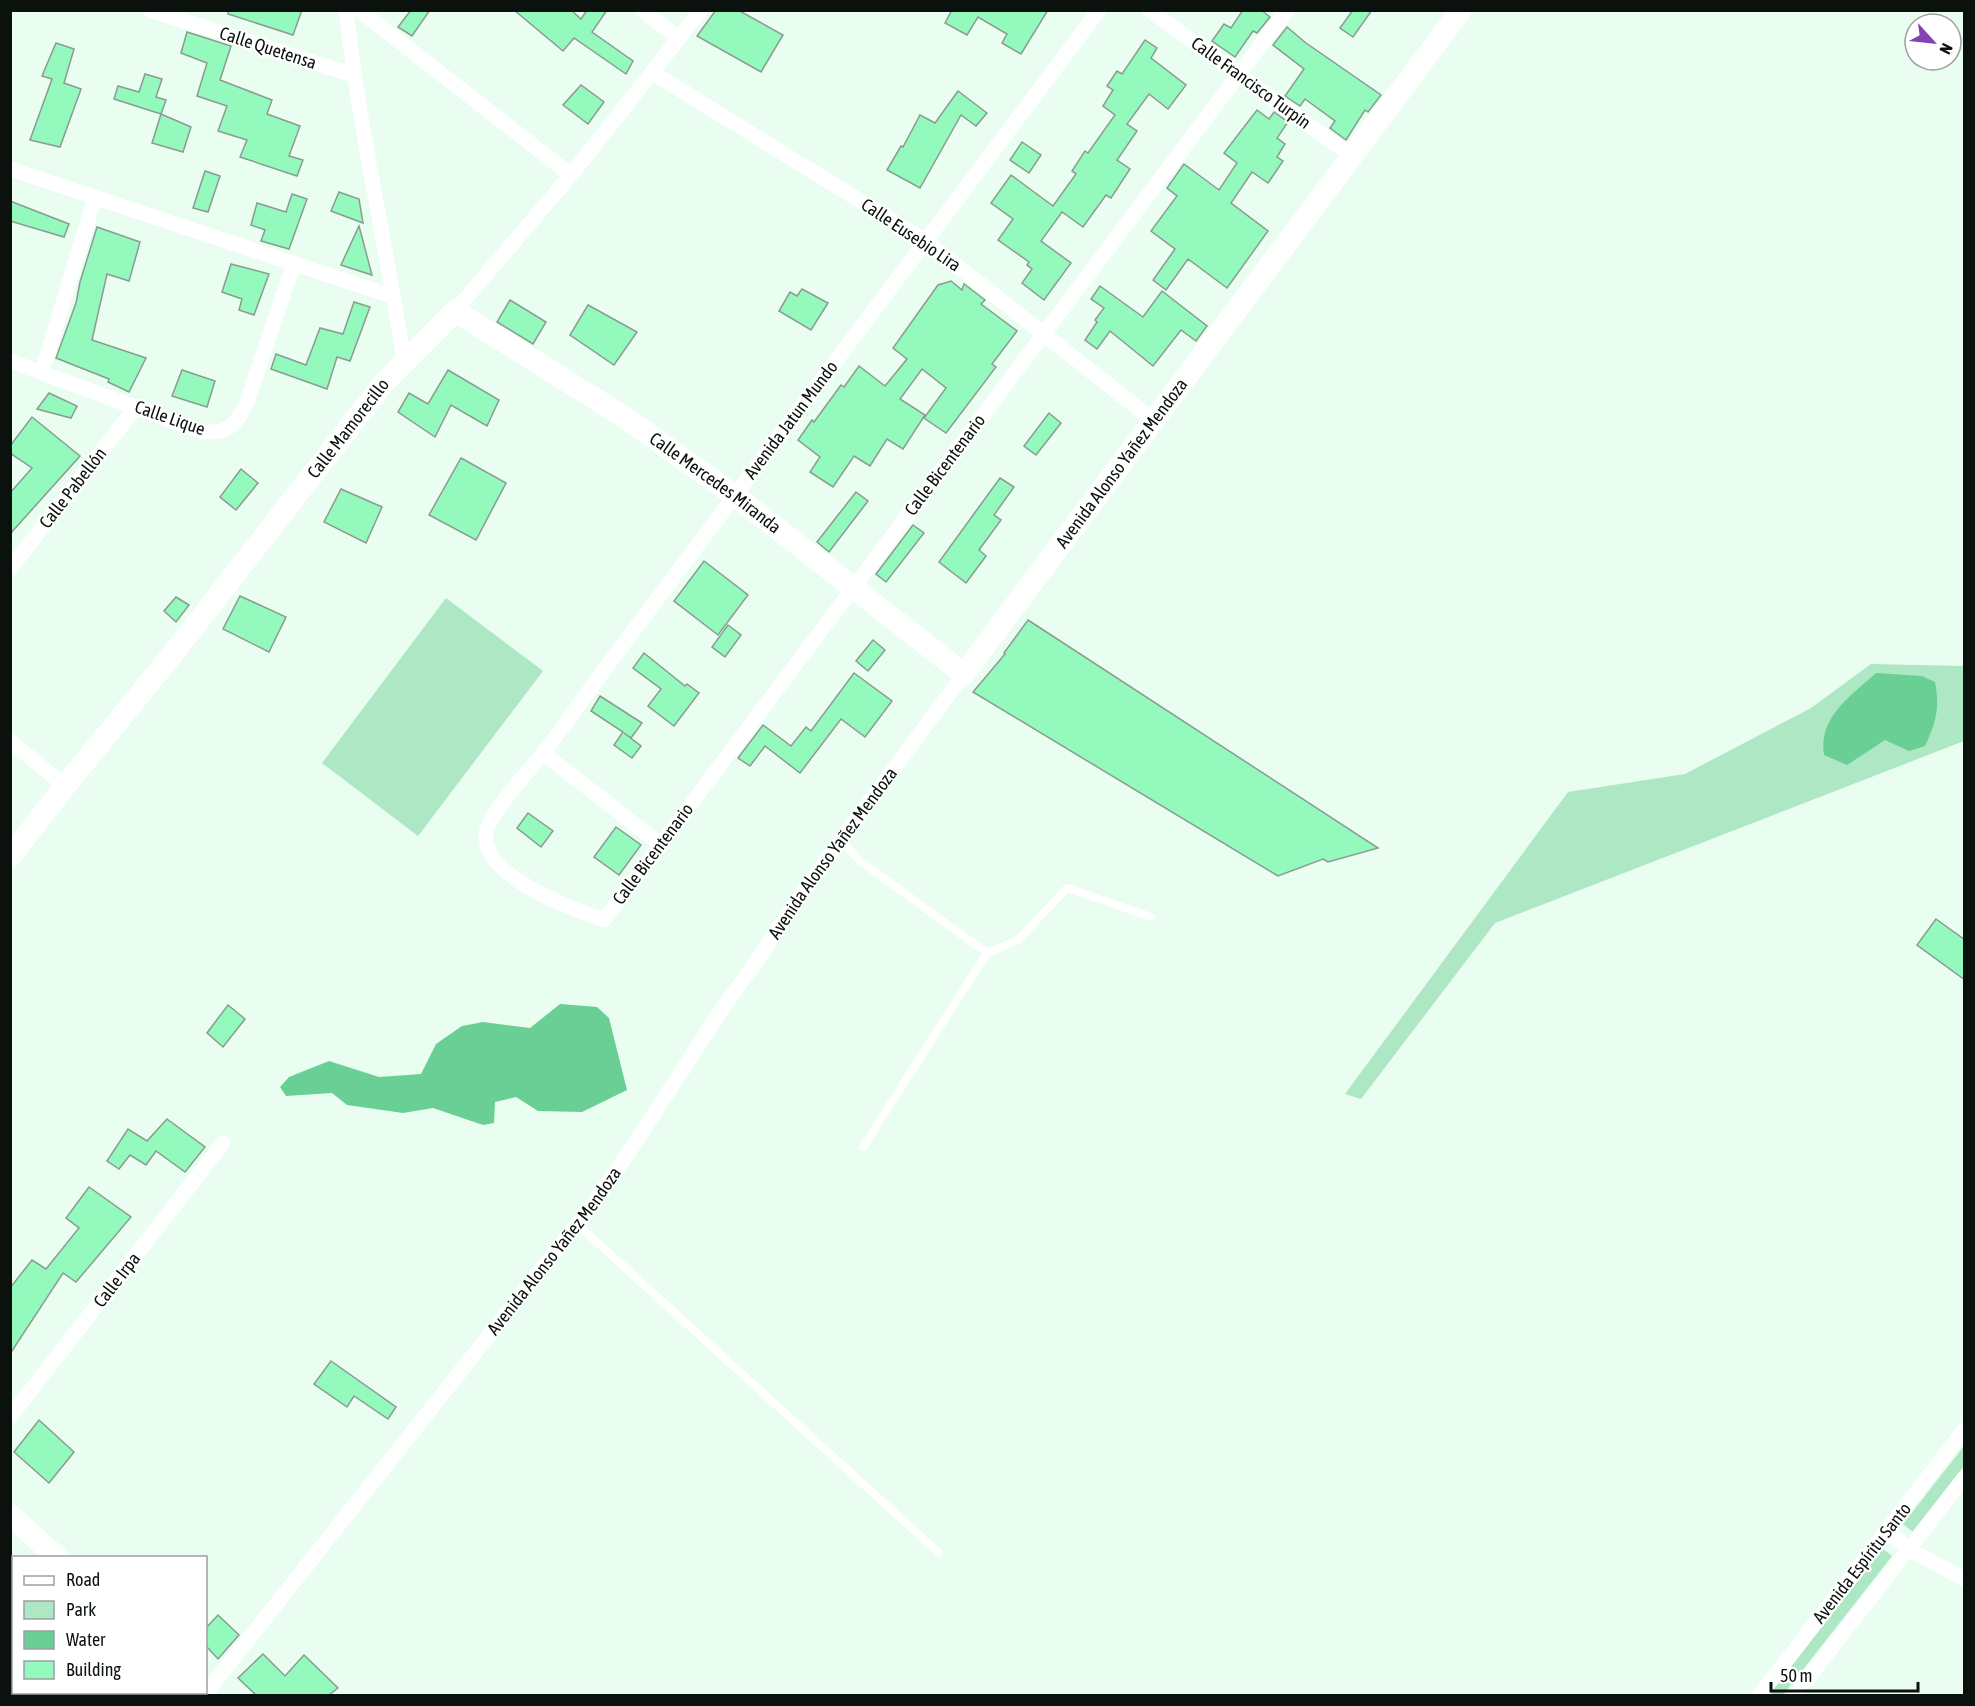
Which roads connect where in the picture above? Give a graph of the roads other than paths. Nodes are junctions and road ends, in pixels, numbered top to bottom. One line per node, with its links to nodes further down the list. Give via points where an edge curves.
1 (150, 10): 13 (street, Calle Quetensa)
2 (346, 10): 13 (street)
3 (359, 10): 16 (street)
4 (642, 10): 10 (street)
5 (701, 10): 10 (street, Calle Mamorecillo)
6 (1099, 10): 18 (street, Avenida Jatun Mundo)
7 (1149, 10): 12 (street, Calle Francisco Turpín)
8 (1287, 10): 12 (street, Calle Bicentenario)
9 (1461, 10): 14 (street, Avenida Alonso Yañez Mendoza)
10 (680, 38): 11 (street, Calle Mamorecillo)
11 (653, 73): 16 (street, Calle Mamorecillo); 18 (street, Calle Eusebio Lira)
12 (1239, 74): 14 (street, Calle Francisco Turpín); 22 (street, Calle Bicentenario)
13 (353, 75): 20 (street)
14 (1352, 156): 27 (street, Avenida Alonso Yañez Mendoza)
15 (10, 169): 17 (street)
16 (570, 176): 21 (street, Calle Mamorecillo)
17 (95, 197): 19 (street); 25 (street)
18 (927, 242): 22 (street, Calle Eusebio Lira); 28 (street, Avenida Jatun Mundo)
19 (294, 263): 20 (street); 26 (street, Calle Lique, via 239,419 228,429 214,433)
20 (394, 297): 24 (street)
21 (455, 311): 24 (street, Calle Mamorecillo); 28 (street, Calle Mercedes Miranda, via 624,417)
22 (1043, 333): 27 (street, Calle Eusebio Lira); 30 (street, Calle Bicentenario)
23 (10, 361): 25 (street, Calle Lique)
24 (404, 361): 34 (street, Calle Mamorecillo)
25 (42, 372): 26 (street, Calle Lique)
26 (136, 407): 29 (street, Calle Pabellón)
27 (1153, 420): 31 (street, Avenida Alonso Yañez Mendoza)
28 (734, 495): 30 (street, Calle Mercedes Miranda); 33 (street, Avenida Jatun Mundo)
29 (10, 569)
30 (854, 588): 31 (street, Calle Mercedes Miranda); 36 (street, Calle Bicentenario)
31 (964, 674): 35 (street, Avenida Alonso Yañez Mendoza)
32 (10, 741): 34 (street)
33 (543, 753): 36 (street); 39 (street, Avenida Jatun Mundo, via 495,813 486,831 487,848 498,864 551,900)
34 (65, 786): 37 (street, Calle Mamorecillo)
35 (841, 840): 40 (lane, via 860,861); 43 (street, Avenida Alonso Yañez Mendoza)
36 (660, 844): 39 (street, Calle Bicentenario)
37 (10, 857)
38 (1151, 918): 40 (lane, via 1067,888 1018,940)
39 (604, 920)
40 (987, 953): 42 (lane)
41 (222, 1143): 44 (street, Calle Irpa)
42 (863, 1147)
43 (577, 1224): 50 (lane); 53 (street, Avenida Alonso Yañez Mendoza)
44 (10, 1418)
45 (1965, 1430): 48 (street, Avenida Espíritu Santo)
46 (1965, 1478): 49 (street, Avenida Espíritu Santo)
47 (10, 1515): 51 (street)
48 (1886, 1531): 49 (street); 54 (street, Avenida Espíritu Santo)
49 (1909, 1550): 52 (street); 55 (street, Avenida Espíritu Santo)
50 (938, 1552)
51 (57, 1556)
52 (1965, 1579)
53 (207, 1691)
54 (1759, 1695)
55 (1794, 1695)

